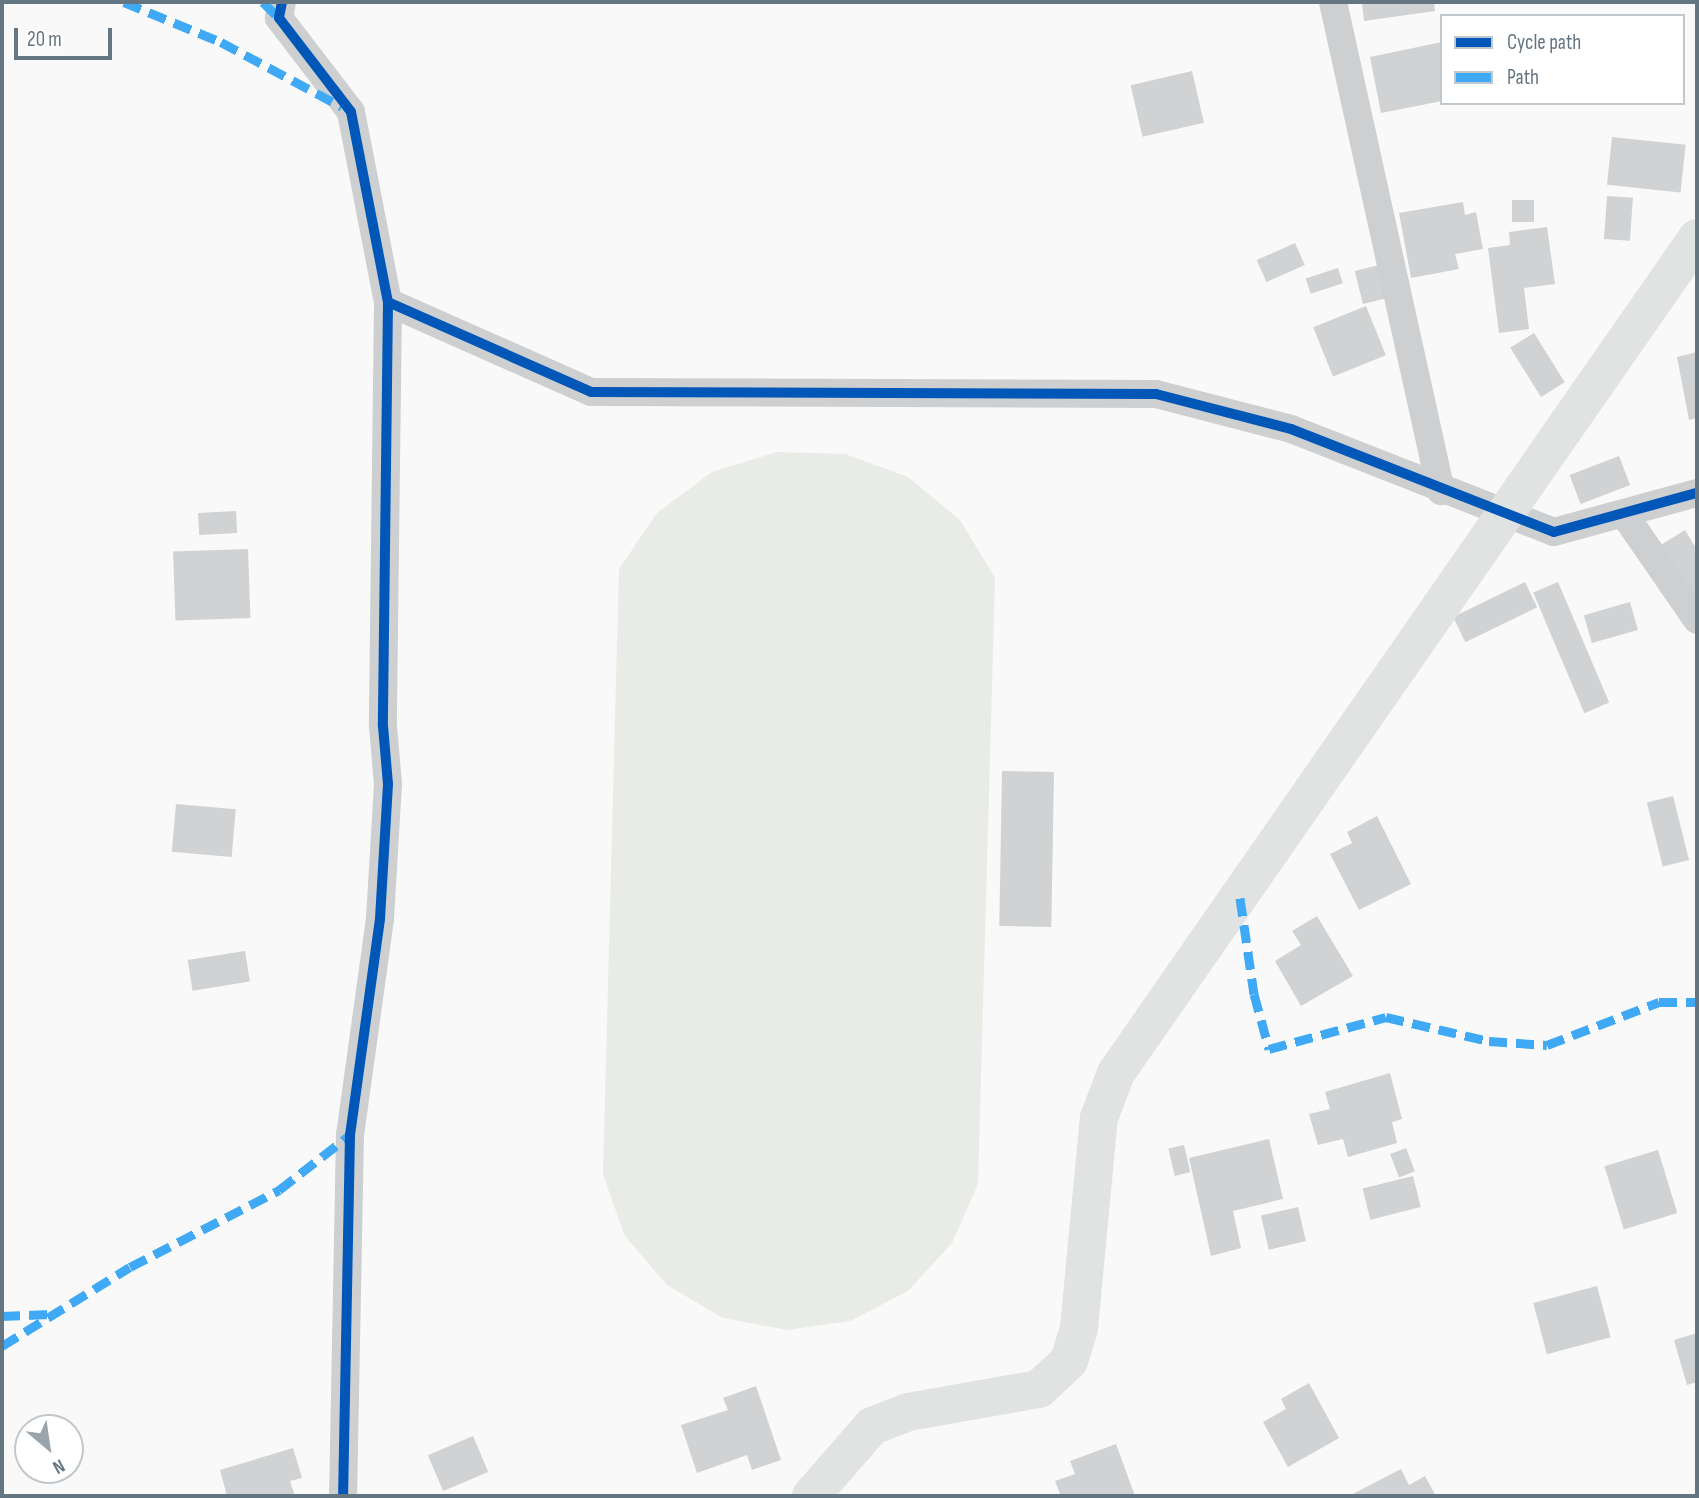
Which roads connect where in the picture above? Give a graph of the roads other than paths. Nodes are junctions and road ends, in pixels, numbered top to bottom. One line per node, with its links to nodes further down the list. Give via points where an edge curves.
1 (282, 2): 4 (street, via 279,18 351,112)
2 (1333, 2): 5 (street)
3 (1697, 238): 7 (main road)
4 (388, 302): 5 (street, via 592,392 1156,394 1291,429); 10 (street, via 383,726 388,785 380,919 350,1135)
5 (1441, 491): 7 (street)
6 (1697, 493): 8 (street)
7 (1502, 513): 8 (street, via 1554,532); 11 (main road, via 1116,1073 1099,1118 1079,1328 1069,1362 1039,1389 908,1412 872,1426)
8 (1626, 517): 9 (street)
9 (1697, 620)
10 (342, 1496)
11 (811, 1496)

